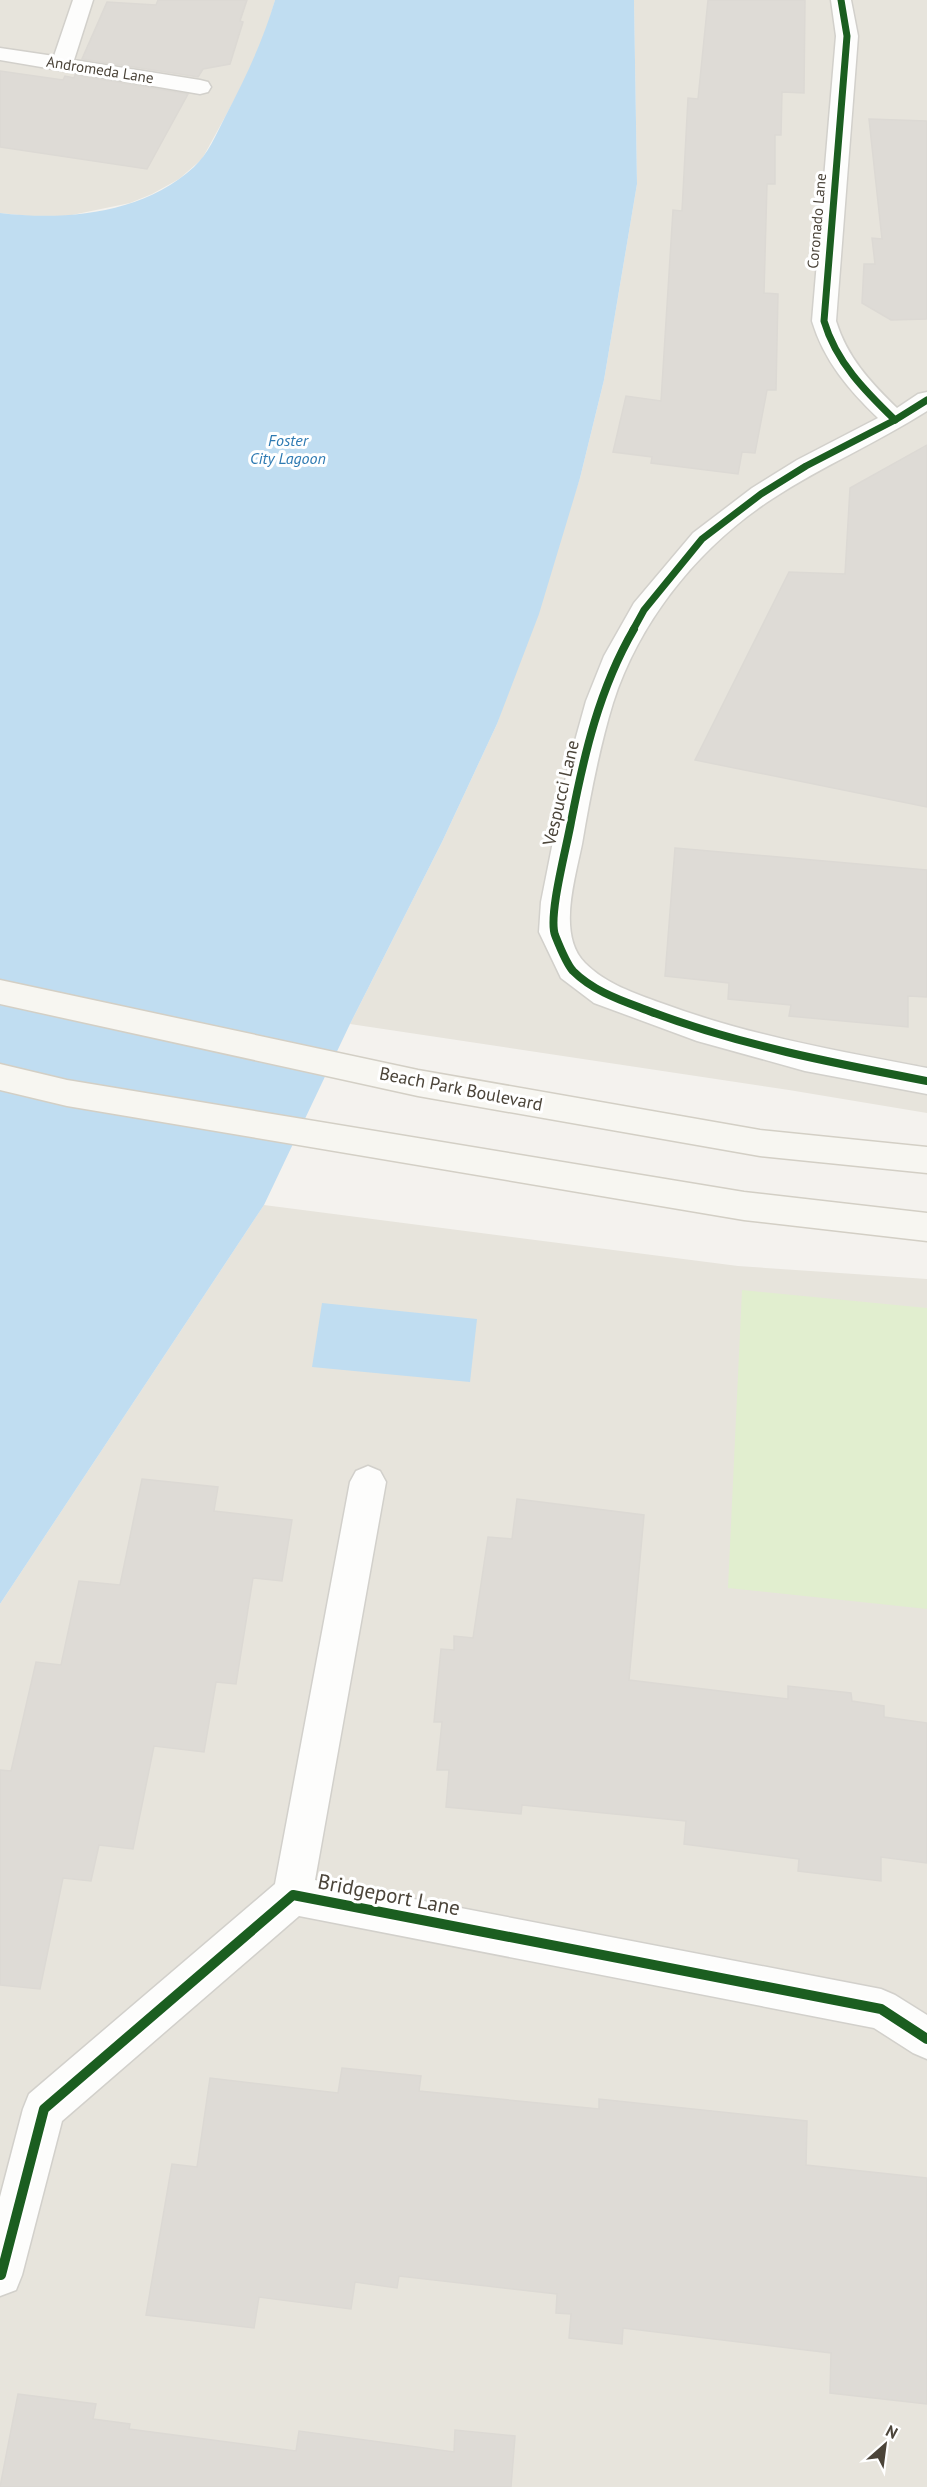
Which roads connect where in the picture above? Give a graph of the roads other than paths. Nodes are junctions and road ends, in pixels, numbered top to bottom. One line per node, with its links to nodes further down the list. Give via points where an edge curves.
1 (82, 0): 4 (street)
2 (841, 0): 7 (street, Coronado Lane, via 847,36 824,321 828,339 840,360)
3 (0, 54): 4 (street, Andromeda Lane)
4 (62, 64): 5 (street, Andromeda Lane)
5 (200, 87)
6 (927, 400): 7 (street, Vespucci Lane)
7 (896, 420): 10 (street, Vespucci Lane, via 761,494 702,539 644,610 618,656 600,701 572,809 554,932 572,970 605,994 697,1029 804,1058)
8 (0, 993): 11 (main road, Beach Park Boulevard, via 418,1083 760,1143)
9 (0, 1077): 12 (main road, via 67,1093 744,1206)
10 (927, 1081)
11 (927, 1160)
12 (927, 1227)
13 (368, 1482): 14 (street, Bridgeport Lane)
14 (293, 1895): 15 (street, Bridgeport Lane, via 881,2010); 16 (street, Bridgeport Lane, via 44,2109)
15 (927, 2039)
16 (0, 2275)

